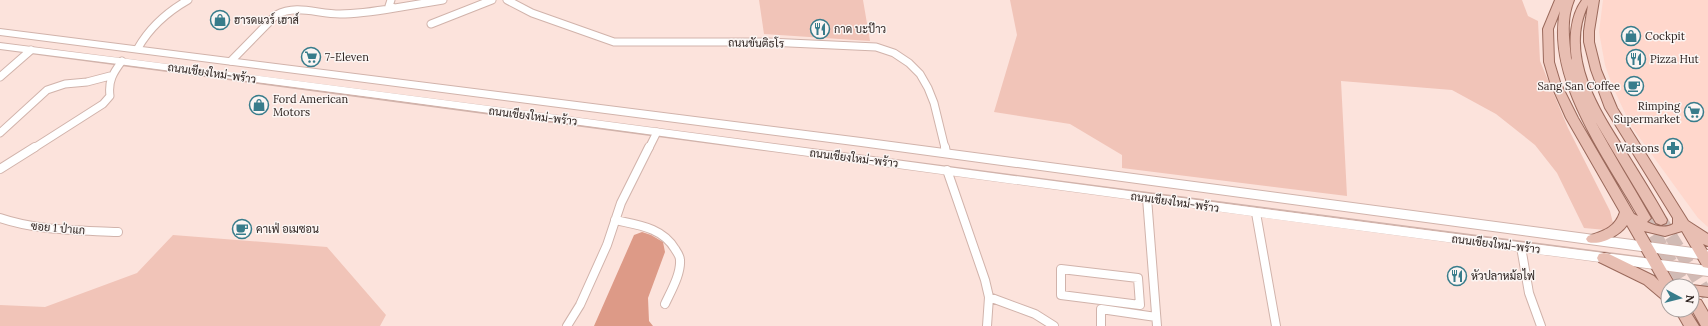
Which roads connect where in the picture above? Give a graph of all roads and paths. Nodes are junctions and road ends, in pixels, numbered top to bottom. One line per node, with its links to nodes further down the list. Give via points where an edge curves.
1 (188, 0): 14 (street, via 158,21 148,31)
2 (391, 0): 10 (street, via 389,6)
3 (443, 0): 10 (street)
4 (492, 0): 11 (street)
5 (507, 0): 22 (street, ถนนขันติธโร, via 532,13 614,42 768,42 887,50 907,62 920,74 929,88 935,102)
6 (1560, 0): 27 (main road, via 1548,29 1549,62 1553,75 1563,101)
7 (1569, 0): 29 (main road, via 1563,29 1572,85 1588,120)
8 (1587, 0): 32 (main road, via 1580,10 1575,32 1578,69 1601,122)
9 (1594, 0): 30 (main road, via 1589,42 1604,93 1619,124)
10 (395, 8): 17 (street, via 330,14 296,9 284,11 276,15)
11 (431, 24)
12 (0, 32): 14 (main road, ถนนเชียงใหม่-พร้าว)
13 (0, 46): 15 (main road, ถนนเชียงใหม่-พร้าว)
14 (138, 48): 16 (main road); 17 (main road, ถนนเชียงใหม่-พร้าว)
15 (31, 50): 16 (main road, ถนนเชียงใหม่-พร้าว); 19 (street)
16 (122, 61): 18 (street); 20 (main road, ถนนเชียงใหม่-พร้าว)
17 (231, 61): 22 (main road, ถนนเชียงใหม่-พร้าว)
18 (110, 76): 21 (street, via 47,90); 23 (street, via 110,96 103,104)
19 (0, 77)
20 (657, 132): 24 (main road, ถนนเชียงใหม่-พร้าว); 31 (street)
21 (0, 133)
22 (946, 153): 24 (main road); 34 (main road, ถนนเชียงใหม่-พร้าว)
23 (0, 169)
24 (947, 170): 25 (main road, ถนนเชียงใหม่-พร้าว); 46 (street)
25 (1147, 198): 26 (main road, ถนนเชียงใหม่-พร้าว); 44 (street)
26 (1256, 213): 37 (main road, ถนนเชียงใหม่-พร้าว); 55 (street)
27 (1626, 213): 30 (main road, via 1639,223 1661,231 1677,228); 34 (main road, via 1618,228 1609,235); 36 (main road)
28 (0, 218): 33 (street, ซอย 1 ป่าแก, via 37,227)
29 (1645, 218)
30 (1679, 219): 35 (main road); 39 (main road)
31 (615, 220): 47 (street, via 653,229 663,234 675,248 680,259); 51 (street, via 607,245 580,305)
32 (1661, 220)
33 (118, 232)
34 (1593, 239): 36 (main road, ถนนเชียงใหม่-พร้าว)
35 (1708, 241)
36 (1645, 246): 39 (main road, ถนนเชียงใหม่-พร้าว); 40 (main road)
37 (1521, 247): 38 (main road, ถนนเชียงใหม่-พร้าว); 56 (street, via 1529,293)
38 (1604, 258): 40 (main road, ถนนเชียงใหม่-พร้าว); 45 (main road, via 1649,280)
39 (1706, 258)
40 (1656, 265): 41 (main road, ถนนเชียงใหม่-พร้าว); 43 (main road)
41 (1708, 271)
42 (1138, 278): 42 (street, via 1140,305 1061,295 1061,269); 44 (street)
43 (1664, 278)
44 (1154, 280): 49 (street)
45 (1660, 289)
46 (989, 297): 52 (street); 53 (street, via 1034,314)
47 (666, 304)
48 (1700, 311): 50 (main road)
49 (1157, 322): 54 (street, via 1101,309)
50 (1708, 325)
51 (567, 326)
52 (987, 326)
53 (1054, 326)
54 (1101, 326)
55 (1276, 326)
56 (1541, 326)

